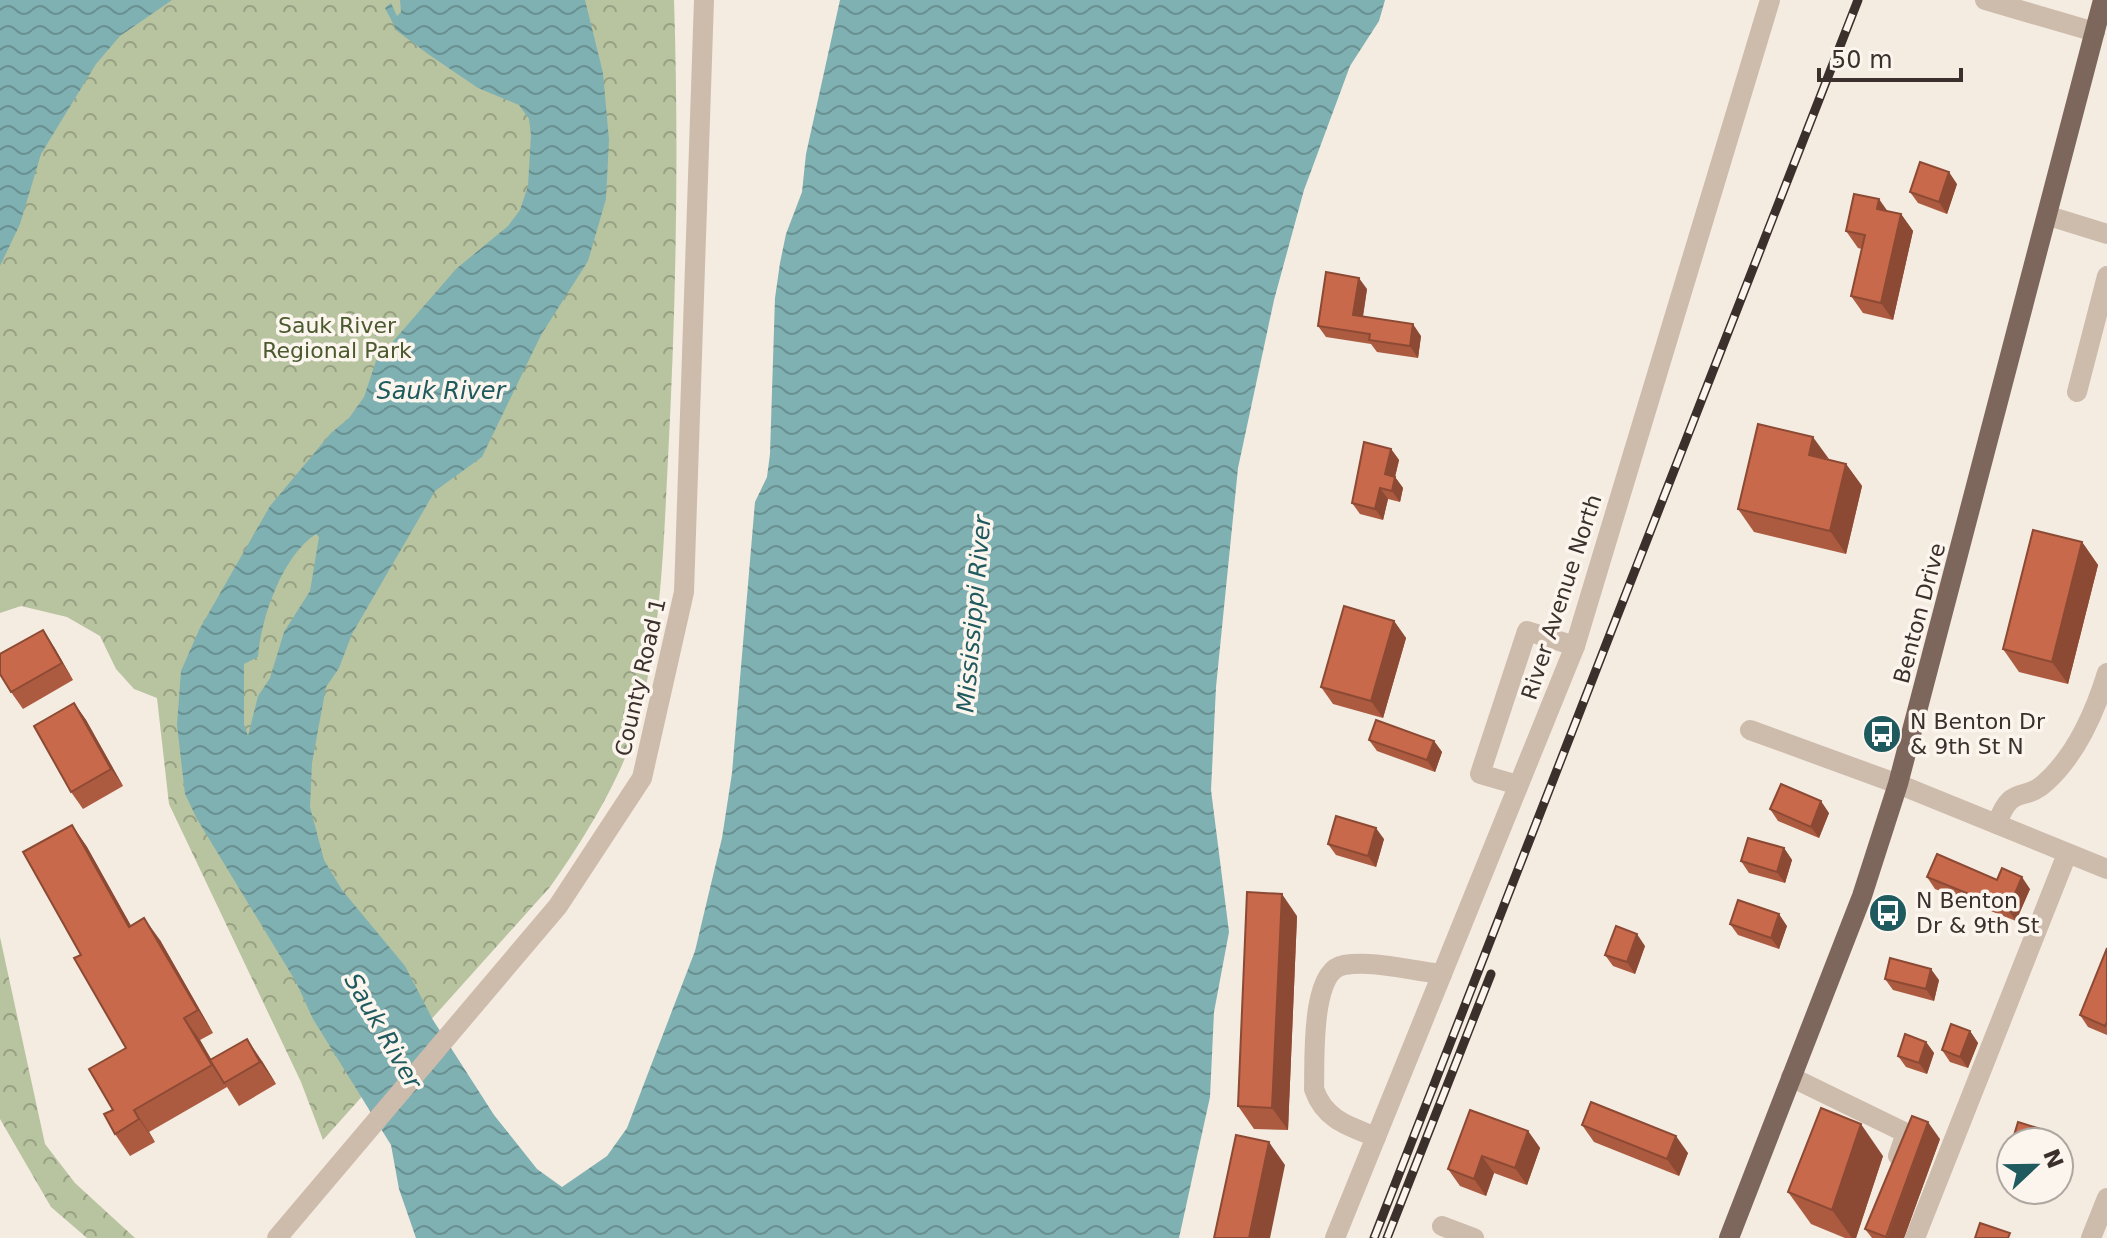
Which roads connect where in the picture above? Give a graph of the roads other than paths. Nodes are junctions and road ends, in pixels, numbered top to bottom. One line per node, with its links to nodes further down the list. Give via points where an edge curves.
1 (704, 0): 24 (street, County Road 1, via 684,592 642,778 558,906)
2 (1770, 0): 10 (street, River Avenue North)
3 (1985, 0): 5 (street)
4 (2103, 0): 5 (main road, Benton Drive)
5 (2095, 32): 6 (main road, Benton Drive)
6 (2049, 216): 7 (street); 13 (main road, Benton Drive)
7 (2107, 234)
8 (2107, 276): 9 (street)
9 (2077, 392)
10 (1575, 646): 14 (street, River Avenue North); 14 (street, via 1527,631 1480,774)
11 (2107, 673): 15 (street, via 2072,752 2044,785 2017,794 2004,805)
12 (1750, 730): 13 (street)
13 (1898, 784): 15 (street); 19 (main road, Benton Drive, via 1862,896)
14 (1518, 785): 18 (street, River Avenue North)
15 (1997, 824): 16 (street)
16 (2067, 854): 17 (street); 28 (street)
17 (2107, 869)
18 (1442, 974): 20 (street, River Avenue North); 20 (street, via 1362,964 1340,965 1326,975 1319,997 1314,1089 1319,1103 1337,1121)
19 (1791, 1077): 21 (street, via 1906,1133); 27 (main road, Benton Drive)
20 (1376, 1137): 25 (street, River Avenue North)
21 (1891, 1172)
22 (2107, 1198): 29 (street)
23 (1442, 1226): 26 (street)
24 (277, 1238)
25 (1335, 1238)
26 (1474, 1238)
27 (1729, 1238)
28 (1915, 1238)
29 (2091, 1238)

